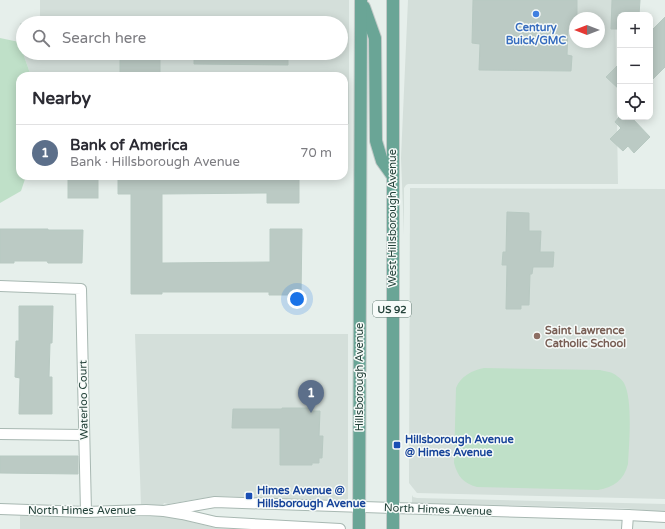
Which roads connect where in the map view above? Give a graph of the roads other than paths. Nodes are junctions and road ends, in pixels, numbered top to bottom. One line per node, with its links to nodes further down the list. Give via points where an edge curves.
1 (361, 0): 3 (main road, via 375,38 376,141 382,161); 7 (main road, Hillsborough Avenue / US 92)
2 (392, 0): 3 (main road, West Hillsborough Avenue / US 92)
3 (392, 175): 8 (main road, West Hillsborough Avenue / US 92)
4 (0, 286): 6 (street, Waterloo Court, via 81,289)
5 (0, 434): 6 (street)
6 (84, 435): 11 (street, Waterloo Court)
7 (359, 507): 8 (street, North Himes Avenue); 10 (street, North Himes Avenue, via 215,502); 15 (main road, Hillsborough Avenue / US 92)
8 (393, 508): 12 (street, North Himes Avenue); 16 (main road, US 92)
9 (0, 509): 11 (street, North Himes Avenue)
10 (164, 511): 11 (street, North Himes Avenue); 14 (street, North Himes Avenue, via 216,522)
11 (86, 512)
12 (628, 515): 13 (street, North Himes Avenue); 17 (street)
13 (665, 517)
14 (340, 529)
15 (359, 529)
16 (393, 529)
17 (627, 529)

